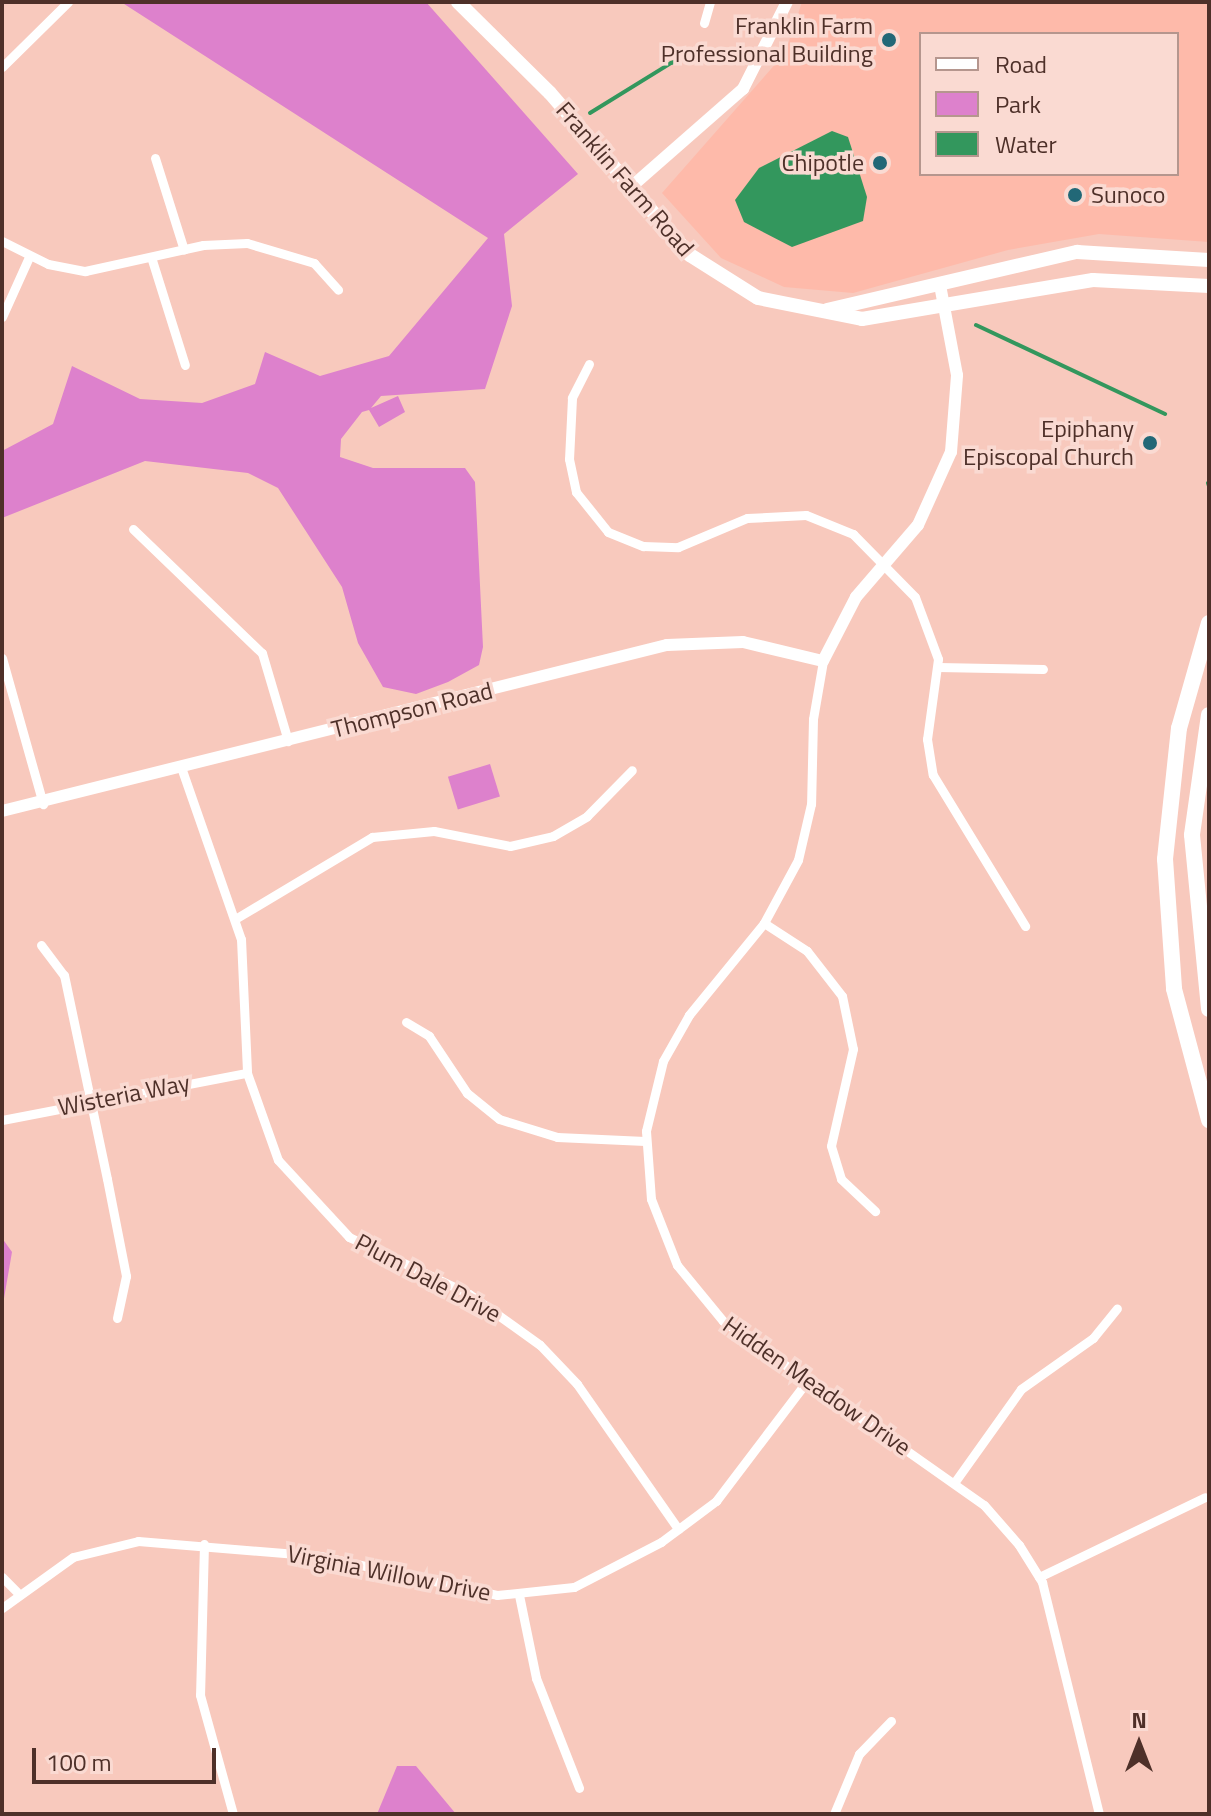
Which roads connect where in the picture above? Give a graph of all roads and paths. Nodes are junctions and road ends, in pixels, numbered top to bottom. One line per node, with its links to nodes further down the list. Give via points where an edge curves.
1 (68, 2): 6 (street)
2 (458, 2): 8 (main road, Franklin Farm Road)
3 (710, 2): 5 (street)
4 (787, 2): 8 (street, via 743,89)
5 (704, 23)
6 (2, 67)
7 (155, 158): 10 (street)
8 (631, 187): 18 (main road, Franklin Farm Road, via 715,275 758,298)
9 (2, 241): 11 (street)
10 (184, 250): 12 (street); 16 (street, via 225,242 271,248 314,263)
11 (29, 257): 12 (street, via 85,271); 19 (street)
12 (152, 260): 21 (street)
13 (1209, 260): 14 (main road, Franklin Farm Road, via 1077,252)
14 (940, 285): 17 (street, Hidden Meadow Drive); 18 (main road, Franklin Farm Road)
15 (1209, 286): 17 (main road, Franklin Farm Road, via 1093,280)
16 (338, 290)
17 (946, 309): 18 (main road, Franklin Farm Road, via 862,319); 23 (street, Hidden Meadow Drive, via 958,396 951,452 932,502)
18 (818, 311)
19 (2, 317)
20 (589, 364): 23 (street, via 572,398 569,459 580,499 608,532 643,546 678,547 747,518 790,514 841,527)
21 (185, 365)
22 (133, 529): 30 (street, via 262,653)
23 (883, 563): 26 (street, Hidden Meadow Drive, via 841,619); 27 (street, via 925,612)
24 (1209, 623): 44 (highway, via 1179,728 1165,859 1174,989)
25 (2, 658): 33 (street)
26 (823, 661): 30 (street, Thompson Road, via 743,642 667,645); 36 (street, Hidden Meadow Drive, via 807,831)
27 (938, 667): 28 (street); 37 (street, via 927,739 936,783)
28 (1043, 669)
29 (1209, 715): 39 (highway, via 1192,835)
30 (288, 741): 31 (street, Thompson Road)
31 (182, 770): 33 (street, Thompson Road); 35 (street, Plum Dale Drive, via 201,843)
32 (632, 770): 35 (street, via 587,816 553,836 510,846 434,831 372,837)
33 (43, 804): 34 (street, Thompson Road)
34 (2, 811)
35 (235, 919): 41 (street, Plum Dale Drive, via 245,969)
36 (764, 923): 45 (street, Hidden Meadow Drive, via 675,1037 654,1084); 46 (street, via 821,965 842,996 853,1049 831,1146 841,1179)
37 (1025, 926)
38 (41, 945): 42 (street, via 64,975)
39 (1209, 1009)
40 (406, 1022): 45 (street, via 429,1036 467,1093 499,1119 557,1137)
41 (247, 1073): 42 (street, Wisteria Way); 52 (street, Plum Dale Drive, via 265,1136 313,1206 349,1237 485,1303 540,1345 577,1384)
42 (90, 1099): 43 (street, Wisteria Way); 48 (street, via 126,1276)
43 (2, 1120)
44 (1209, 1120)
45 (645, 1141): 49 (street, Hidden Meadow Drive, via 657,1221 690,1285 723,1321)
46 (875, 1211)
47 (1117, 1308): 50 (street, via 1093,1338 1021,1389)
48 (117, 1318)
49 (807, 1381): 50 (street, Hidden Meadow Drive); 52 (street, Virginia Willow Drive, via 736,1479)
50 (954, 1483): 55 (street, Hidden Meadow Drive, via 1003,1524)
51 (1205, 1497): 55 (street)
52 (678, 1529): 57 (street, Virginia Willow Drive, via 574,1587)
53 (204, 1544): 56 (street, Virginia Willow Drive, via 104,1546); 57 (street, Virginia Willow Drive, via 320,1556); 61 (street, via 200,1695)
54 (2, 1577): 56 (street)
55 (1039, 1577): 63 (street, Hidden Meadow Drive)
56 (17, 1592): 58 (street, Virginia Willow Drive)
57 (519, 1595): 60 (street, via 536,1678)
58 (2, 1608)
59 (891, 1721): 62 (street, via 859,1754)
60 (579, 1788)
61 (233, 1814)
62 (834, 1814)
63 (1099, 1814)

